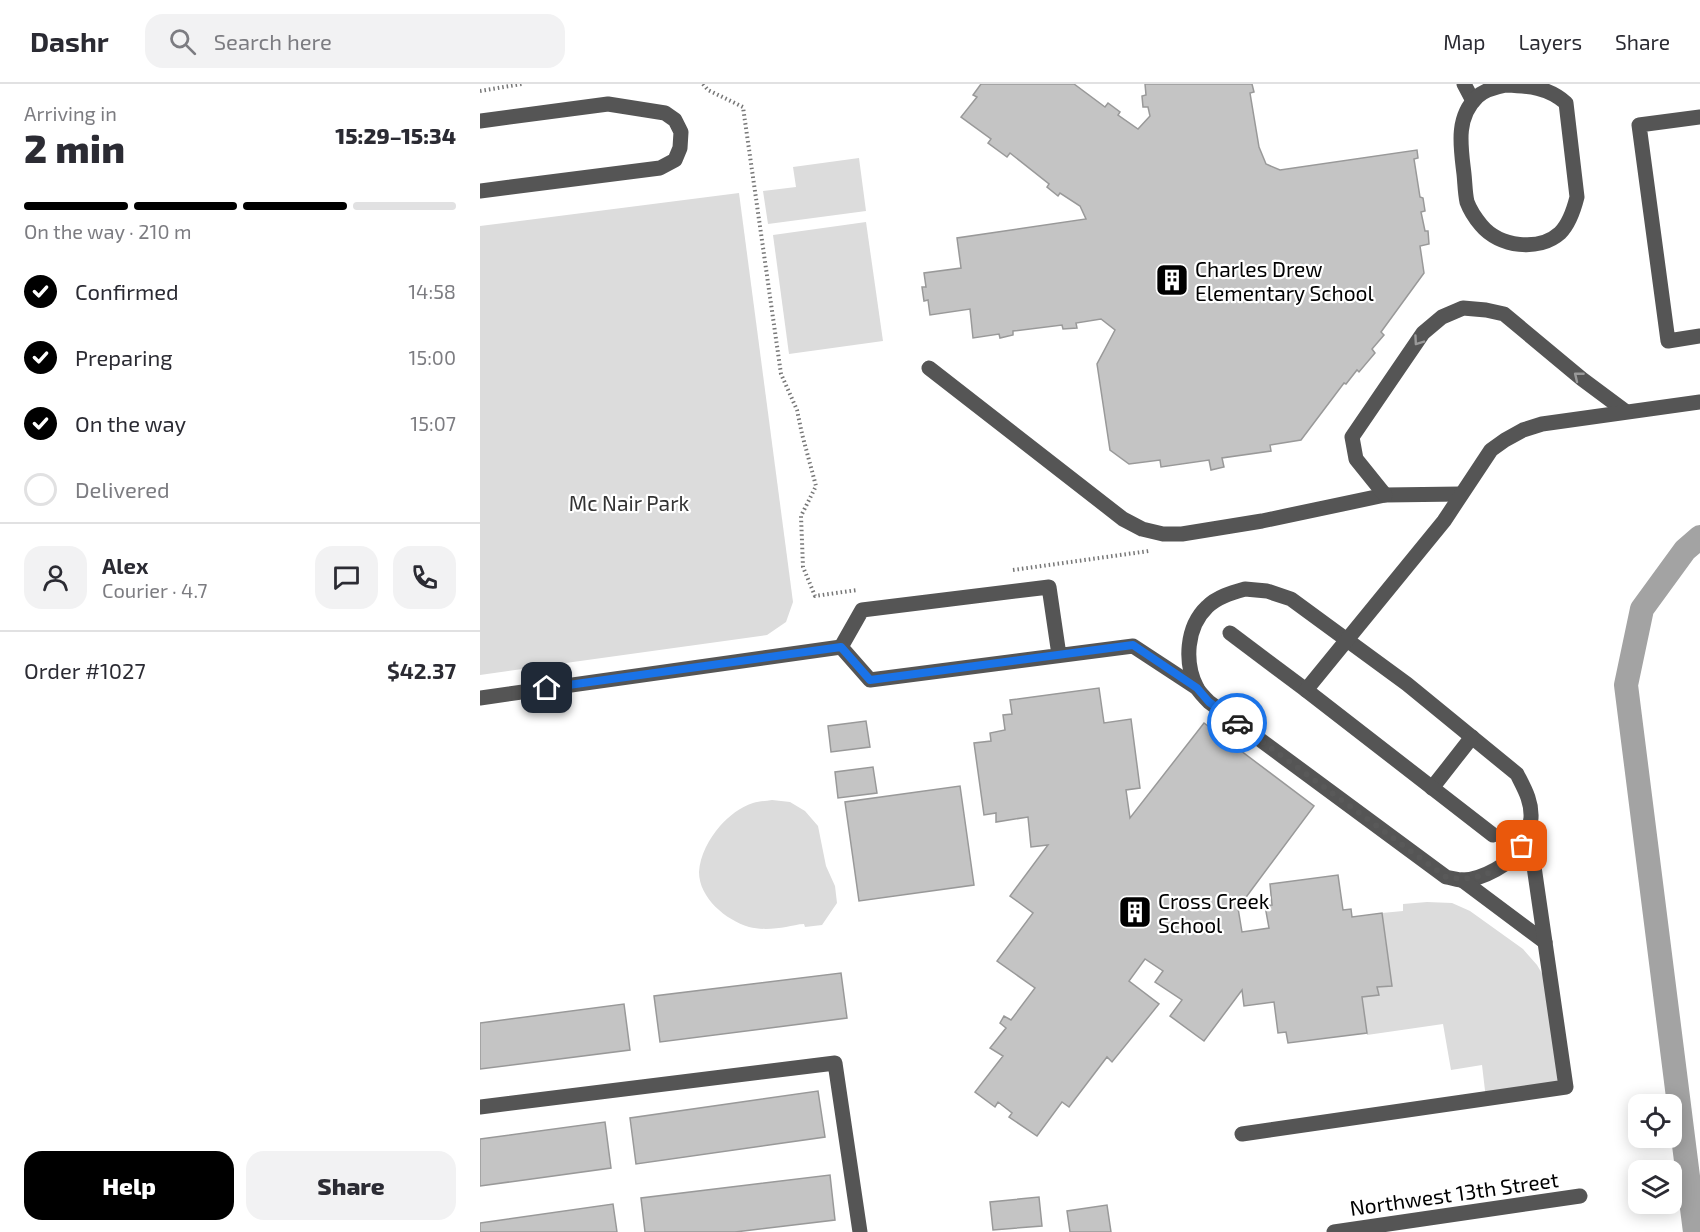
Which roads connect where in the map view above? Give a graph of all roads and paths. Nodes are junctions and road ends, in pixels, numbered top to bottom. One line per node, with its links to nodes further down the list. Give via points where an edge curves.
1 (522, 84): 5 (path)
2 (702, 84): 18 (path, via 743,106 781,374 797,410 816,486 801,516 803,567 815,596)
3 (1464, 84): 6 (street)
4 (1561, 89): 6 (street, via 1506,85 1490,89); 6 (street, via 1577,196 1575,208 1561,232 1536,244 1520,245 1493,235 1474,216 1467,201 1460,140 1462,123)
5 (480, 92)
6 (1473, 101)
7 (1700, 117): 10 (street, via 1639,125 1668,341)
8 (480, 121): 9 (street, via 608,104 665,113 675,120 681,132 675,160 660,168)
9 (480, 191)
10 (1700, 336)
11 (929, 368): 15 (street, via 1123,519 1142,529 1182,534)
12 (1700, 402): 13 (street)
13 (1625, 411): 14 (street, via 1523,430 1491,450); 15 (street, one-way to 15, via 1504,315 1462,308 1442,317 1423,333 1352,437 1356,459)
14 (1461, 494): 15 (street); 20 (street, via 1444,521)
15 (1385, 495)
16 (1160, 550): 17 (path)
17 (1010, 570)
18 (861, 590)
19 (1230, 633): 24 (street)
20 (1347, 639): 23 (street, via 1291,599 1245,589 1225,594 1206,608 1190,642 1188,659); 24 (street); 26 (street)
21 (841, 647): 22 (street, via 870,680); 22 (street, via 862,610 1049,587); 25 (street)
22 (1059, 655): 23 (street, via 1133,645)
23 (1197, 688): 30 (street, via 1209,702 1439,872)
24 (1306, 690): 27 (street)
25 (480, 698)
26 (1472, 737): 27 (street); 28 (street, via 1517,774 1529,801)
27 (1432, 788): 29 (street)
28 (1529, 829): 30 (street, via 1522,846 1498,869); 31 (street)
29 (1493, 835)
30 (1462, 880): 31 (street)
31 (1545, 942): 33 (street, via 1566,1088)
32 (480, 1107): 35 (street, via 836,1063)
33 (1242, 1134)
34 (1580, 1196): 36 (street, Northwest 13th Street)
35 (860, 1232)
36 (1334, 1232)

